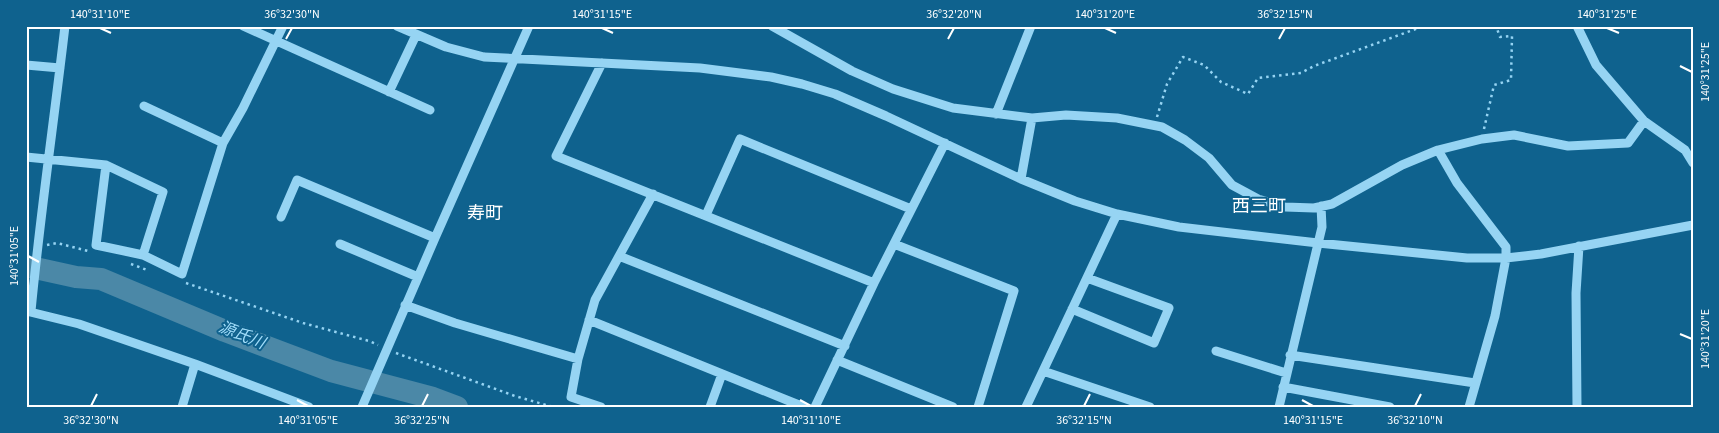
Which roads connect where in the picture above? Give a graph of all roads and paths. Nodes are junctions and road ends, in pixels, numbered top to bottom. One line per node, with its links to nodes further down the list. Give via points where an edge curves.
1 (65, 26): 16 (street)
2 (243, 26): 12 (street)
3 (283, 26): 12 (street)
4 (397, 26): 11 (street)
5 (529, 26): 13 (street)
6 (772, 26): 20 (street, via 852,71 893,89 953,108)
7 (1031, 26): 20 (street)
8 (1424, 26): 23 (path, via 1300,73 1258,78 1248,94 1221,82 1204,65 1183,57 1167,84)
9 (1496, 26): 24 (path, via 1500,37 1512,36 1512,80 1494,85)
10 (1577, 26): 22 (street, via 1596,65)
11 (416, 35): 13 (street, via 464,53); 17 (street)
12 (276, 40): 17 (street); 25 (street)
13 (516, 60): 14 (street); 40 (street)
14 (602, 63): 26 (street, via 700,68 772,77 835,94); 33 (street, via 556,156)
15 (26, 65): 16 (street)
16 (60, 68): 29 (street)
17 (389, 92): 19 (street)
18 (144, 106): 25 (street)
19 (430, 110)
20 (996, 114): 21 (street)
21 (1032, 118): 23 (street, via 1066,115 1117,118); 32 (street)
22 (1644, 121): 24 (street, via 1628,143 1568,146 1514,136); 30 (street, via 1685,150)
23 (1154, 126): 34 (street, via 1162,127 1210,158 1232,185 1258,199 1285,207)
24 (1482, 139): 27 (street)
25 (223, 143): 47 (street, via 182,274)
26 (945, 143): 32 (street); 35 (street)
27 (1438, 150): 34 (street, via 1402,165 1332,204); 49 (street, via 1457,183 1506,247)
28 (26, 157): 29 (street)
29 (49, 160): 31 (street); 45 (street)
30 (1693, 163)
31 (106, 165): 47 (street, via 162,192); 47 (street, via 96,245)
32 (1021, 179): 36 (street)
33 (653, 194): 37 (street); 48 (street)
34 (1321, 206): 41 (street, via 1322,227)
35 (911, 209): 37 (street, via 740,139); 43 (street)
36 (1116, 214): 41 (street, via 1179,227); 53 (street)
37 (706, 215): 55 (street)
38 (281, 217): 40 (street, via 297,180)
39 (1693, 225): 44 (street)
40 (434, 238): 52 (street)
41 (1318, 243): 49 (street, via 1467,258); 63 (street)
42 (340, 244): 52 (street)
43 (894, 244): 55 (street); 81 (street, via 1014,291)
44 (1579, 246): 49 (street); 87 (street)
45 (37, 247): 46 (path, via 57,243); 58 (street)
46 (89, 251)
47 (143, 255)
48 (619, 256): 59 (street, via 595,300); 60 (street)
49 (1506, 258): 70 (street, via 1495,316)
50 (124, 262): 51 (path)
51 (152, 272)
52 (418, 277): 56 (street)
53 (1087, 278): 57 (street); 57 (street, via 1169,308 1154,343)
54 (180, 281): 61 (path)
55 (874, 283): 60 (street)
56 (406, 305): 61 (street); 64 (street, via 455,324)
57 (1072, 309): 67 (street)
58 (29, 311): 66 (street, via 79,324)
59 (589, 320): 64 (street); 69 (street)
60 (845, 346): 65 (street)
61 (386, 349): 72 (street); 75 (path)
62 (1216, 351): 68 (street)
63 (1290, 355): 68 (street); 70 (street)
64 (578, 359): 76 (street, via 572,397)
65 (837, 360): 79 (street); 80 (street)
66 (195, 364): 73 (street); 74 (street)
67 (1043, 371): 82 (street); 83 (street)
68 (1286, 373): 71 (street)
69 (722, 374): 77 (street); 78 (street)
70 (1475, 383): 86 (street)
71 (1283, 387): 84 (street); 85 (street)
72 (363, 402)
73 (182, 407)
74 (309, 407)
75 (554, 407)
76 (601, 407)
77 (710, 407)
78 (804, 407)
79 (815, 407)
80 (953, 407)
81 (978, 407)
82 (1026, 407)
83 (1150, 407)
84 (1279, 407)
85 (1390, 407)
86 (1469, 407)
87 (1577, 407)

